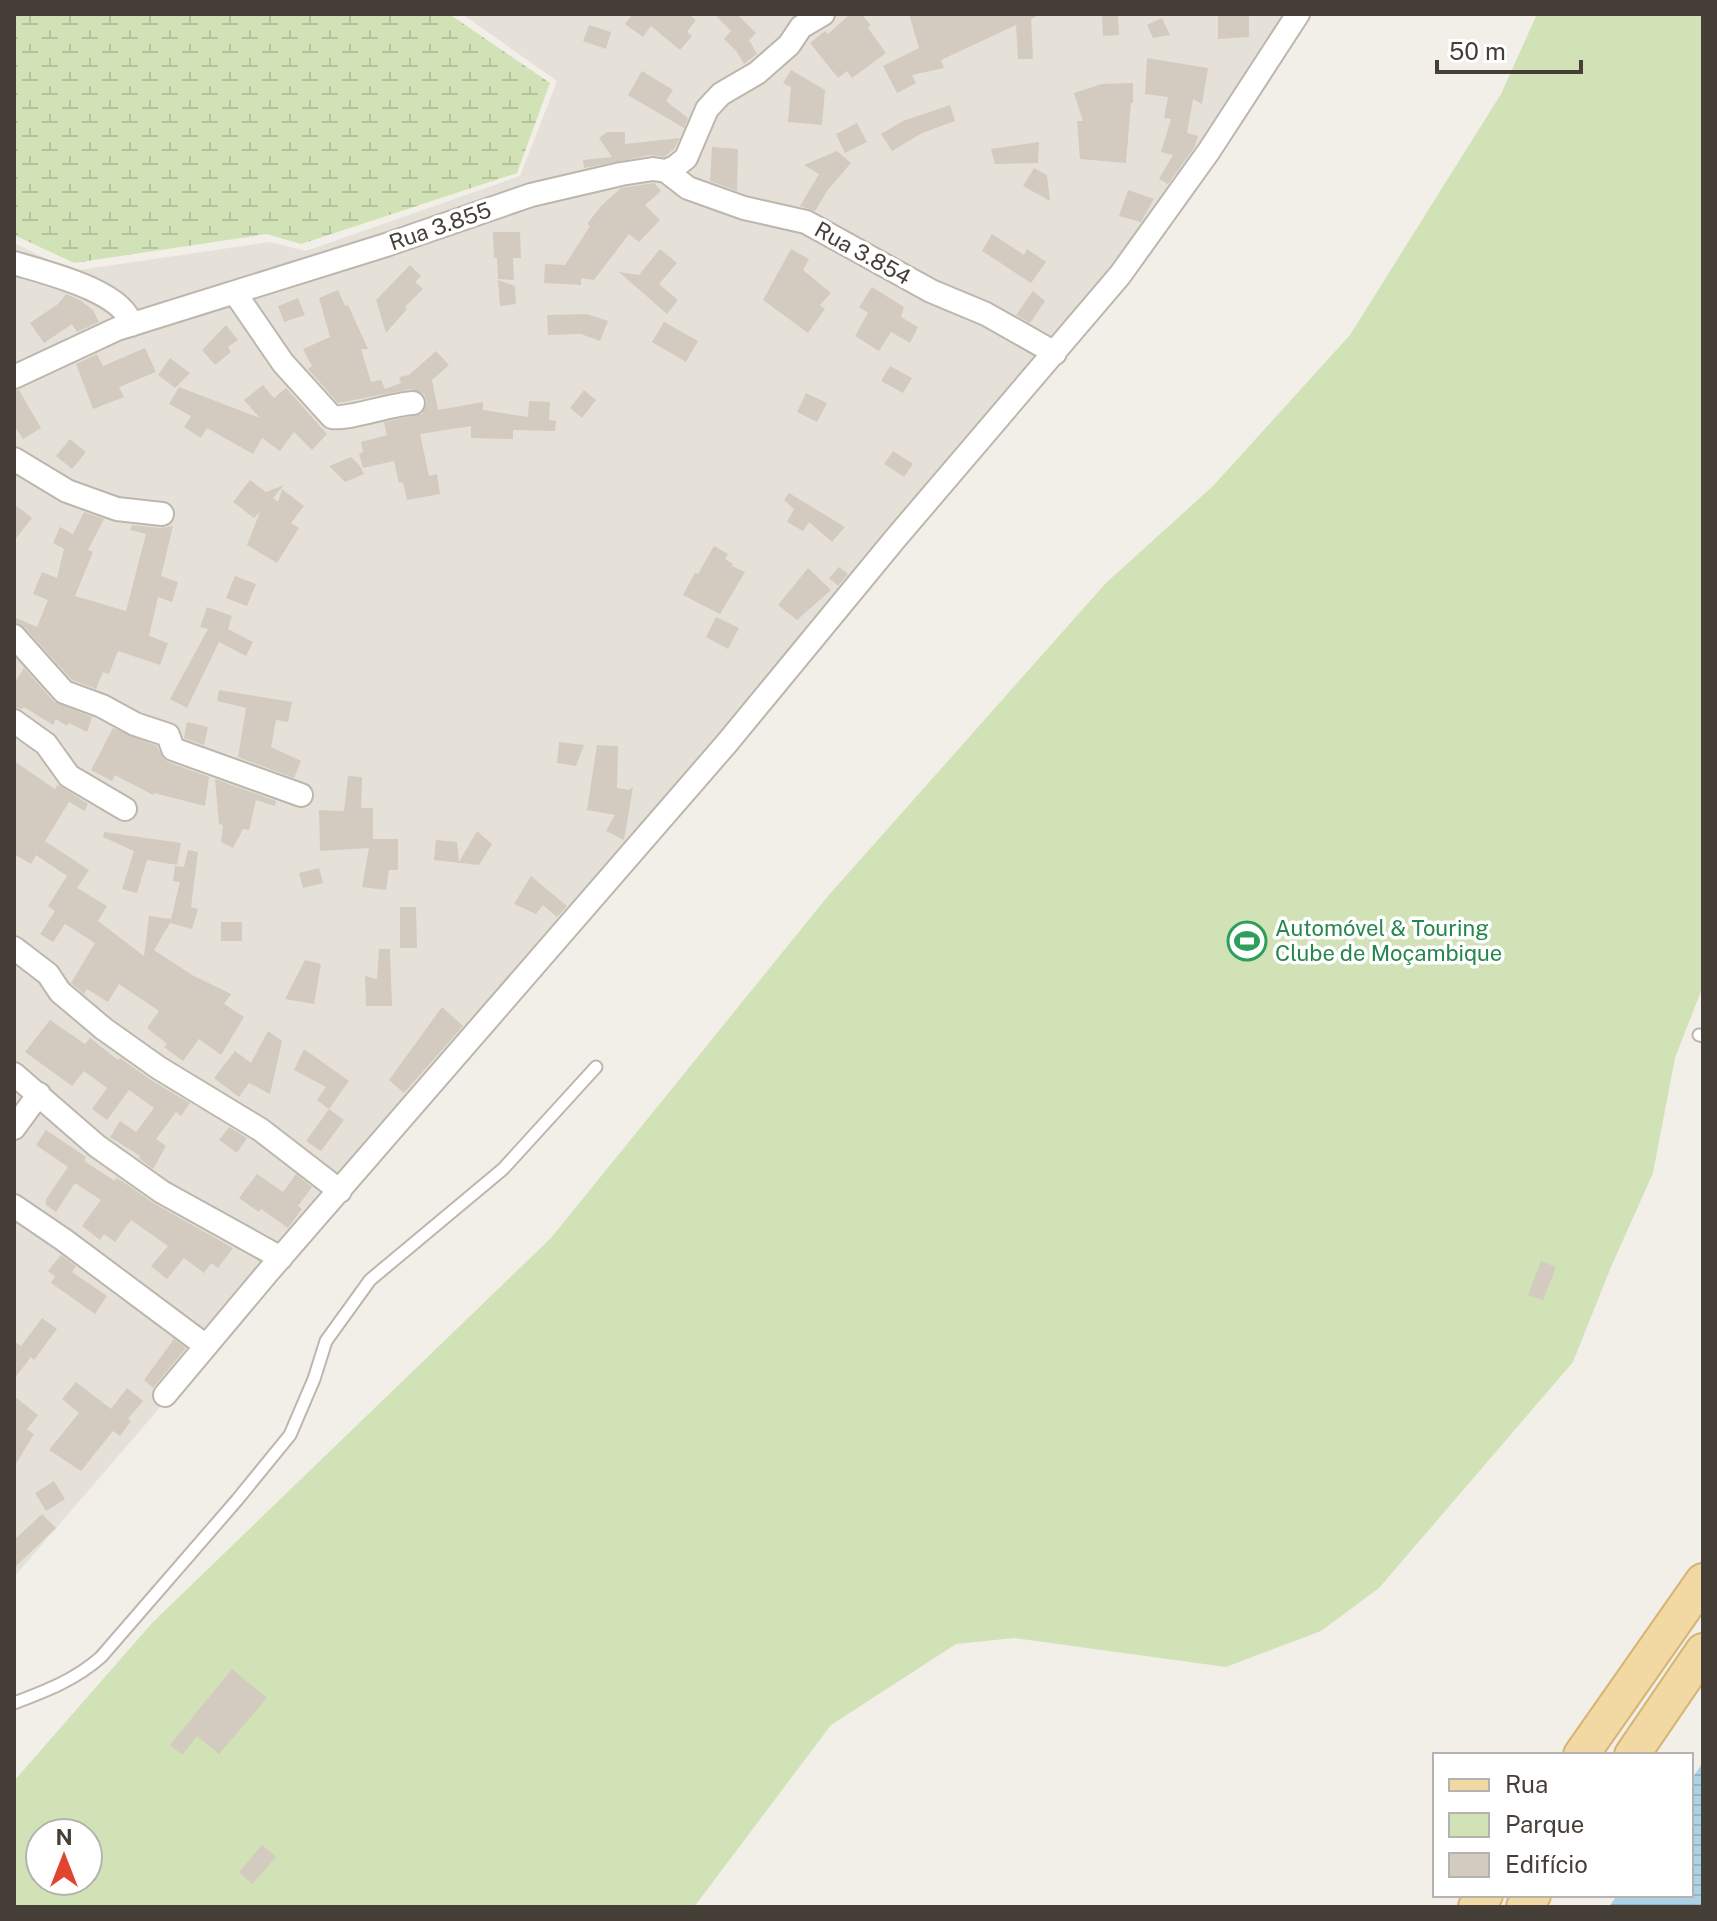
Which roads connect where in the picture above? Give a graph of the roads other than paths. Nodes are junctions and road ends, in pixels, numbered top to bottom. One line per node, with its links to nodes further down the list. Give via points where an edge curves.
1 (823, 14): 3 (street)
2 (1298, 14): 8 (street, via 1120,275)
3 (799, 20): 4 (street, via 789,45 707,109 686,158)
4 (666, 171): 6 (street, Rua 3.855, via 621,174 531,195); 8 (street, Rua 3.854, via 688,188 806,222)
5 (14, 263): 7 (street, via 117,303)
6 (235, 293): 7 (street, Rua 3.855); 10 (street, via 283,363 332,417)
7 (131, 325): 9 (street, Rua 3.855)
8 (1055, 353): 22 (street)
9 (14, 377)
10 (413, 403)
11 (14, 459): 12 (street, via 67,491 117,509)
12 (162, 514)
13 (14, 636): 15 (street, via 64,692 168,735 173,749)
14 (14, 721): 16 (street, via 46,744 69,776)
15 (301, 795)
16 (125, 809)
17 (14, 948): 22 (street, via 104,1029 261,1130)
18 (596, 1067): 29 (lane, via 503,1169 370,1280 326,1341 290,1435 101,1657 85,1672)
19 (14, 1074): 20 (street)
20 (39, 1094): 21 (street); 24 (street, via 97,1146 162,1192)
21 (14, 1128)
22 (340, 1191): 24 (street)
23 (14, 1206): 25 (street)
24 (281, 1258): 25 (street)
25 (206, 1346): 26 (street)
26 (165, 1395)
27 (1703, 1581): 30 (main road)
28 (1703, 1651): 31 (main road)
29 (14, 1703)
30 (1582, 1753)
31 (1633, 1753)

